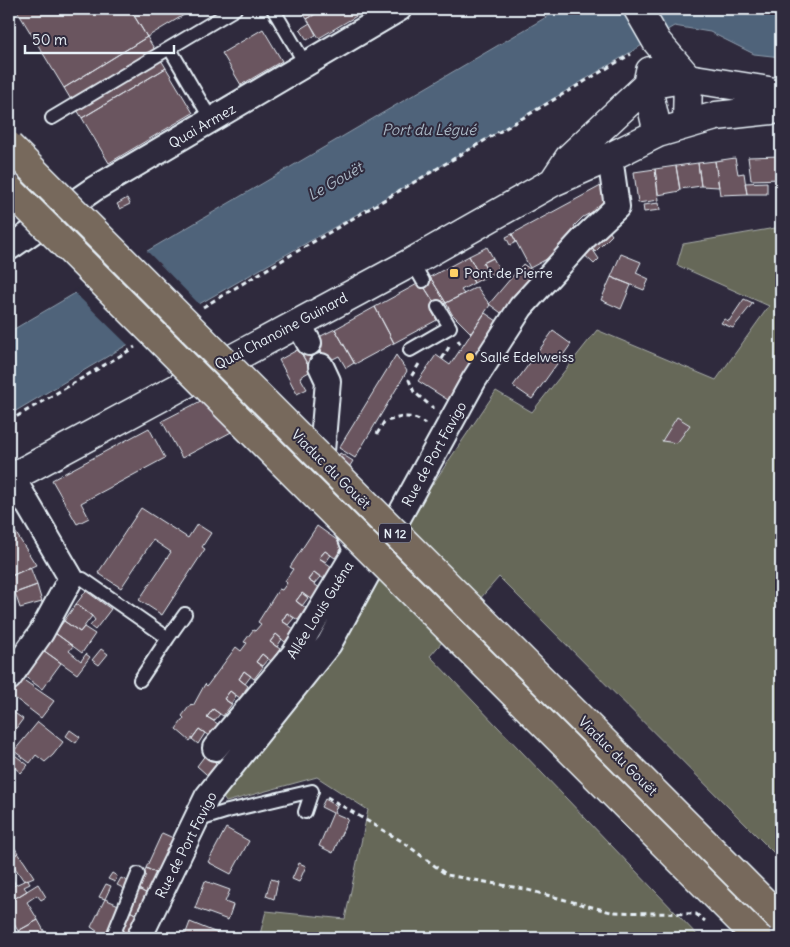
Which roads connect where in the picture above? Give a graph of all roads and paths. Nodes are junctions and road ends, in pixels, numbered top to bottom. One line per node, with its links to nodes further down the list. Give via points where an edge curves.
1 (235, 9): 6 (lane)
2 (273, 9): 8 (lane)
3 (399, 9): 8 (street, Quai Armez)
4 (638, 9): 5 (street)
5 (657, 42): 9 (street); 9 (street)
6 (170, 49): 12 (lane); 13 (lane)
7 (631, 54): 22 (path)
8 (306, 65): 13 (street, Quai Armez)
9 (667, 81): 10 (street); 14 (street); 15 (street); 18 (street, Quai Chanoine Guinard, via 569,158)
10 (781, 93)
11 (781, 109): 14 (street, Quai Chanoine Guinard, via 716,116)
12 (52, 118)
13 (212, 121): 20 (street, Quai Armez, via 94,190)
14 (687, 124): 15 (street, Quai Chanoine Guinard)
15 (658, 133): 17 (street, Quai Chanoine Guinard)
16 (9, 146): 42 (highway, Viaduc du Gouët / N 12, bridge)
17 (610, 157): 18 (street, Quai Chanoine Guinard); 40 (street, Rue de Port Favigo, via 617,207 521,307 474,380 329,644 207,797)
18 (553, 182): 31 (street, Quai Chanoine Guinard, via 417,271 303,333)
19 (9, 189): 46 (highway, N 12, bridge)
20 (9, 248)
21 (438, 307): 24 (lane, via 450,327)
22 (198, 310)
23 (140, 345): 28 (path)
24 (410, 350)
25 (320, 366): 37 (street, Allée Louis Guéna, via 328,381 320,463 356,551 294,654)
26 (409, 380): 27 (path, via 414,392 432,407)
27 (431, 414)
28 (9, 421)
29 (430, 421): 30 (path, via 430,428 418,418 400,417 384,422)
30 (377, 434)
31 (10, 478): 32 (street)
32 (71, 578): 34 (lane, via 83,579); 35 (street, via 42,634)
33 (185, 614): 34 (lane)
34 (168, 638): 36 (lane)
35 (9, 678)
36 (140, 680)
37 (215, 748)
38 (312, 791): 39 (lane); 40 (lane); 43 (path, via 354,811 447,875 524,889 611,912 696,914)
39 (305, 812)
40 (194, 822): 45 (street, Rue de Port Favigo)
41 (138, 874): 44 (lane)
42 (781, 919)
43 (710, 924)
44 (112, 938)
45 (139, 938)
46 (758, 938)

